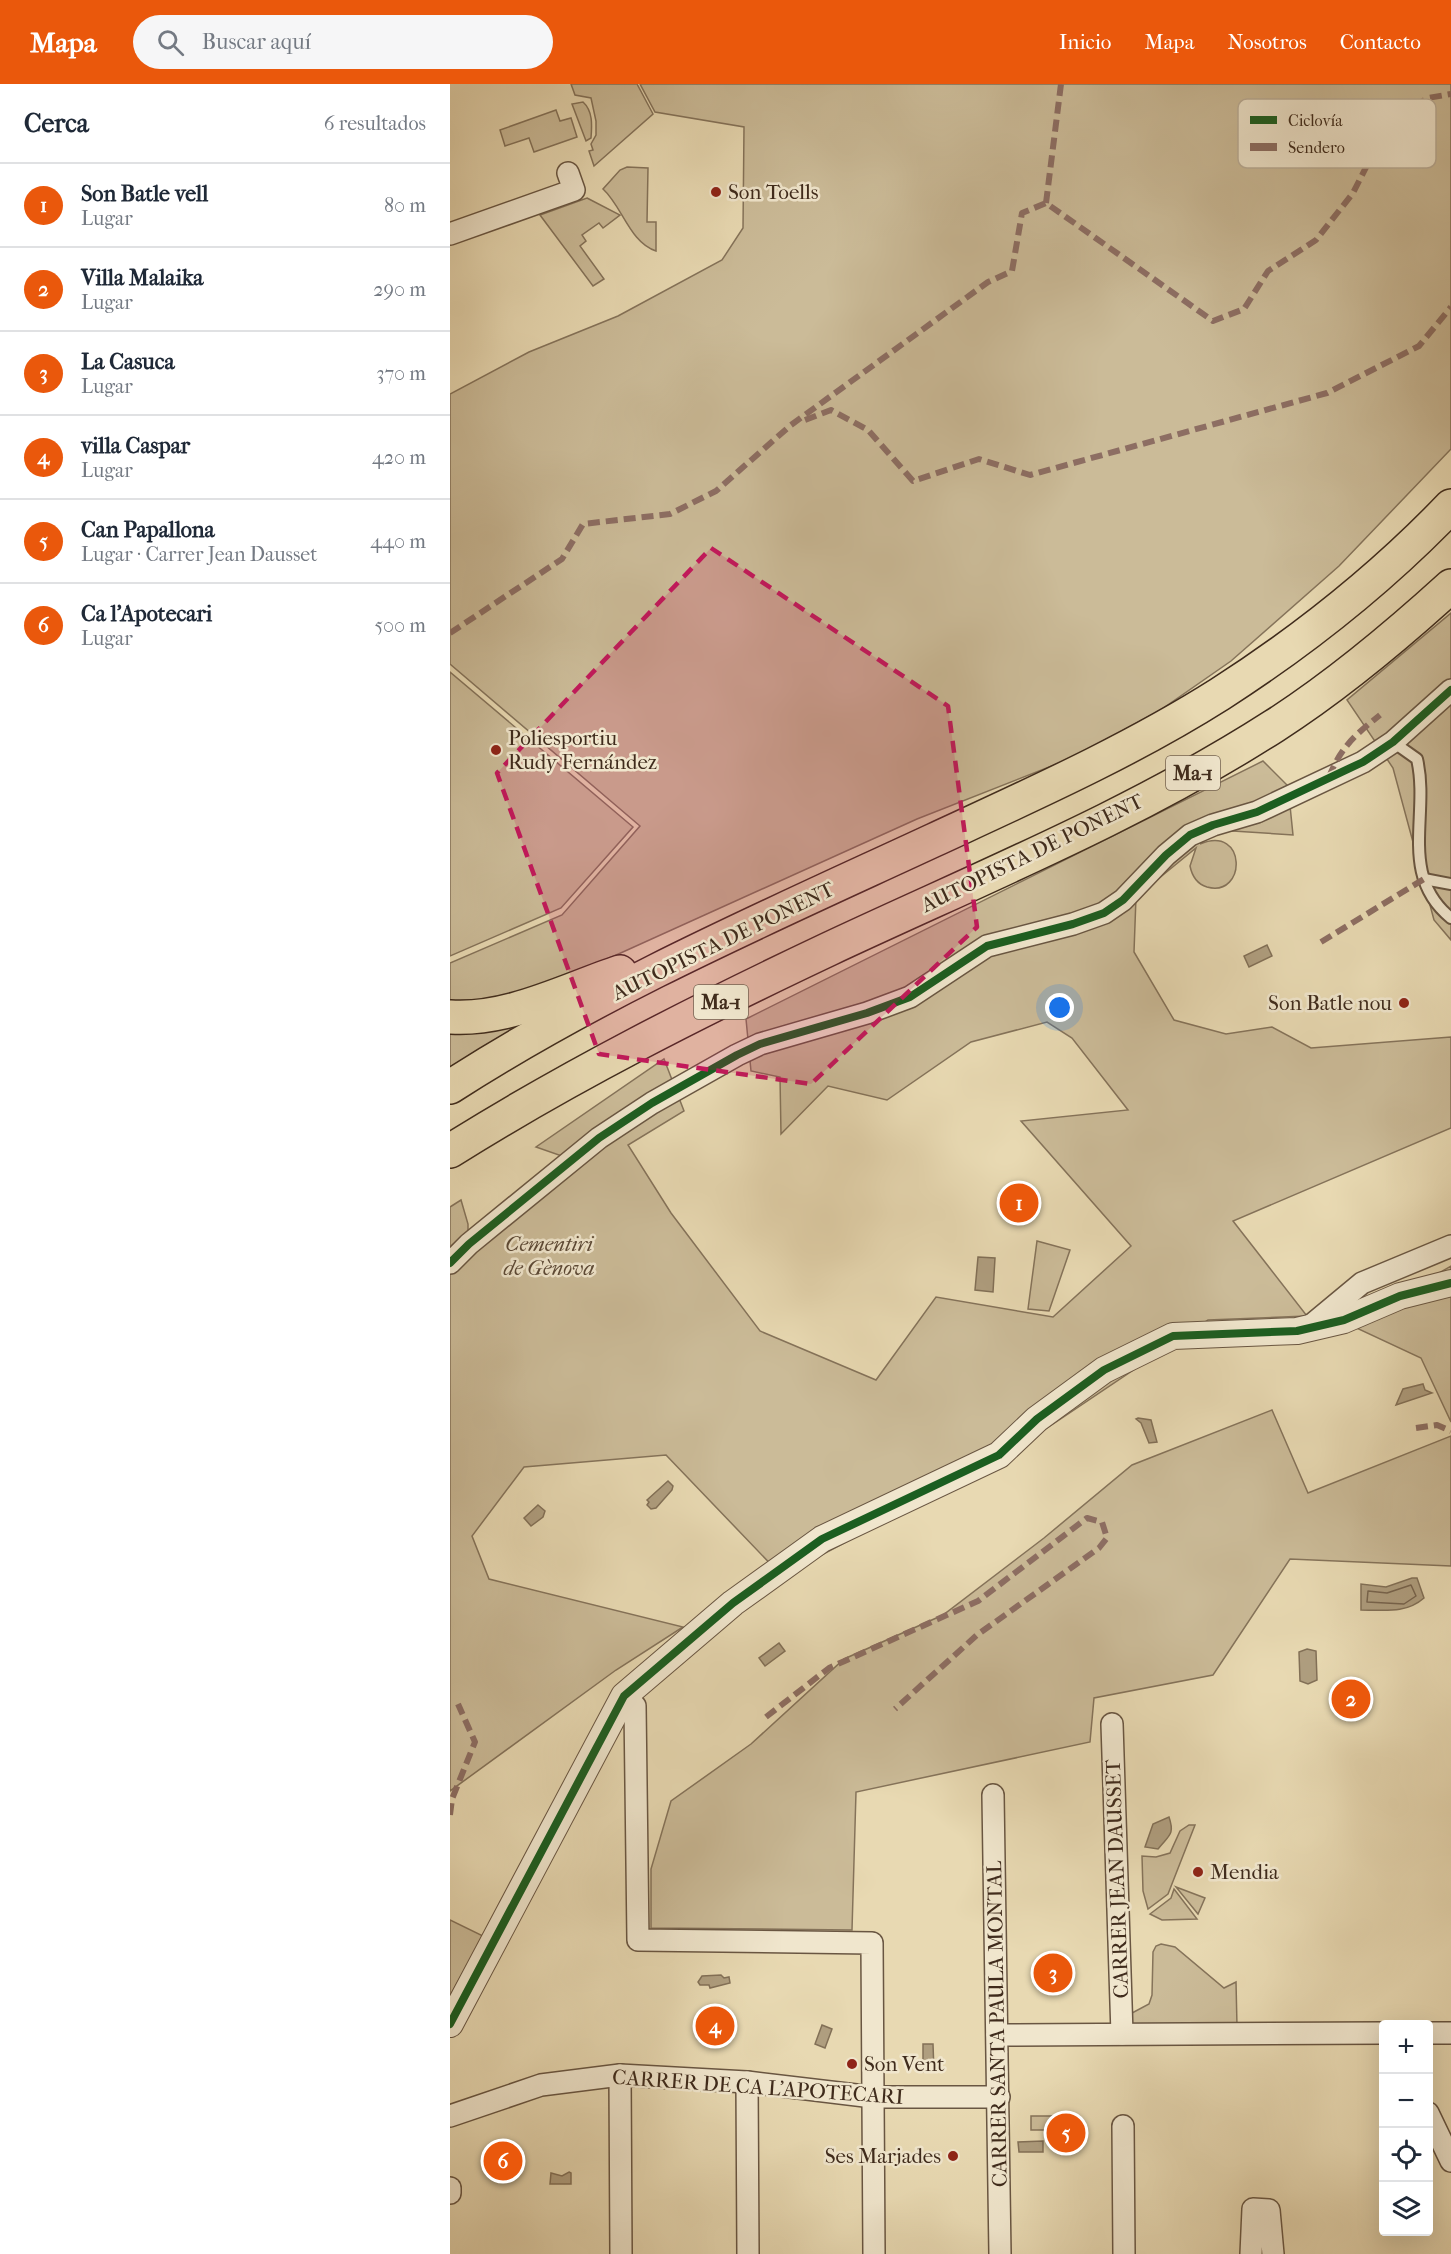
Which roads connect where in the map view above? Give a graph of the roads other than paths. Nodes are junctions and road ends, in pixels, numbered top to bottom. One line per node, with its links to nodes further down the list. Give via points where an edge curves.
1 (568, 173): 2 (street, via 574,190)
2 (450, 234)
3 (1451, 506): 10 (highway, AUTOPISTA DE PONENT / Ma-1, via 1351,599 1256,670 1145,738)
4 (1451, 586): 13 (highway, AUTOPISTA DE PONENT / Ma-1, via 1352,671 1237,749 1065,839 654,1036)
5 (1451, 690): 6 (street)
6 (1393, 742): 7 (lane, via 1417,759 1422,781 1418,834); 15 (street, via 1363,762 1285,800 1190,836 1104,913 987,946 910,997 760,1044 737,1055 599,1138)
7 (1424, 879): 8 (lane); 9 (lane, via 1427,892)
8 (1451, 884)
9 (1451, 918)
10 (732, 934): 11 (highway, via 516,1008 476,1017); 12 (highway, AUTOPISTA DE PONENT / Ma-1, via 575,1014)
11 (450, 1017)
12 (450, 1088)
13 (450, 1151)
14 (1451, 1246): 17 (street, via 1362,1283)
15 (450, 1263)
16 (1451, 1283): 17 (street, via 1400,1296 1344,1320)
17 (1309, 1328): 18 (street, via 1173,1336 1104,1370 1037,1419 999,1455 822,1539 733,1603)
18 (624, 1696): 21 (street); 29 (street, via 635,1706 638,1940 872,1943)
19 (1112, 1724): 24 (street, CARRER JEAN DAUSSET)
20 (993, 1795): 25 (street, CARRER SANTA PAULA MONTAL)
21 (450, 2024)
22 (1433, 2033): 23 (street)
23 (1451, 2033)
24 (1122, 2034): 25 (street); 26 (street)
25 (997, 2035): 30 (street, CARRER SANTA PAULA MONTAL)
26 (1379, 2036)
27 (620, 2075): 28 (street, CARRER DE CA L'APOTECARI); 31 (street, CARRER DE CA L'APOTECARI, via 541,2085); 37 (street)
28 (747, 2082): 29 (street, CARRER DE CA L'APOTECARI); 38 (street)
29 (873, 2097): 30 (street, CARRER DE CA L'APOTECARI); 39 (street)
30 (999, 2097): 40 (street, CARRER SANTA PAULA MONTAL)
31 (450, 2116)
32 (1433, 2123): 34 (street)
33 (1123, 2126): 41 (street)
34 (1451, 2161)
35 (450, 2188): 36 (street)
36 (450, 2193)
37 (621, 2254)
38 (748, 2254)
39 (874, 2254)
40 (1000, 2254)
41 (1124, 2254)
42 (1251, 2254): 43 (street, via 1253,2209 1269,2210)
43 (1273, 2254)

